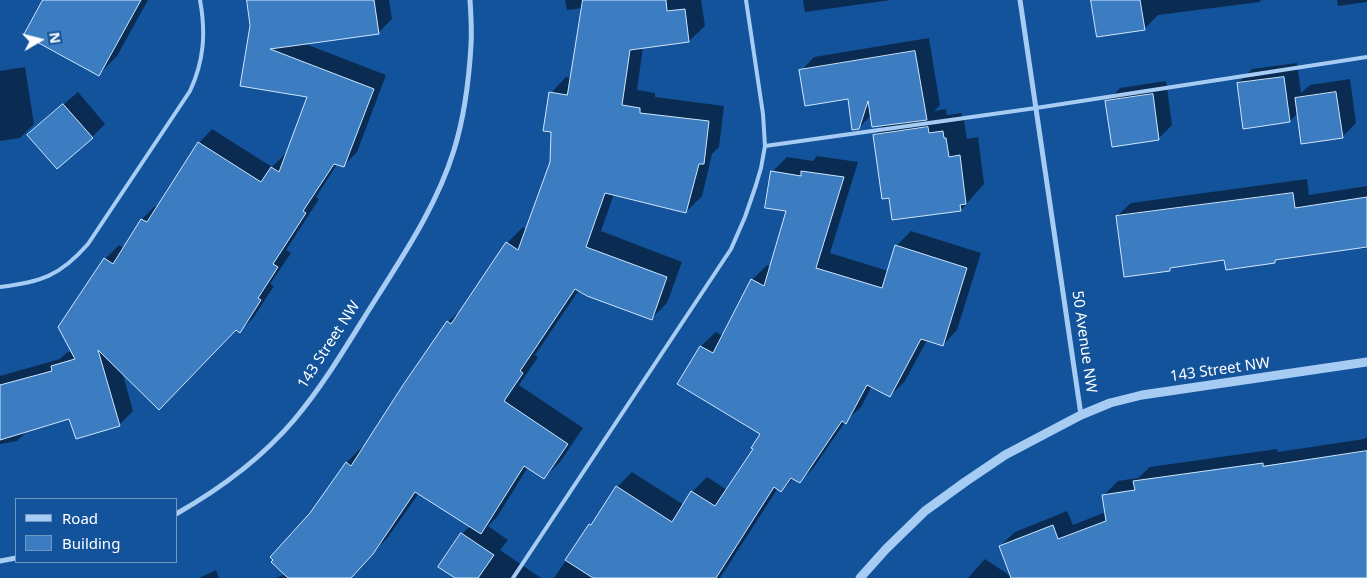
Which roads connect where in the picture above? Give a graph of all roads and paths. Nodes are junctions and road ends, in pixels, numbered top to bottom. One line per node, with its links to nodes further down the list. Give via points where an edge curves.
1 (200, 0): 8 (lane, via 203,46 190,92 88,244 75,258 45,278)
2 (470, 0): 11 (street, 143 Street NW, via 472,44 454,150 438,195 413,240 294,420 236,476)
3 (746, 0): 7 (lane)
4 (1020, 0): 6 (street, 50 Avenue NW)
5 (1367, 57): 6 (lane)
6 (1036, 108): 7 (lane); 10 (street, 50 Avenue NW)
7 (765, 146): 14 (lane, via 756,185 731,249)
8 (0, 287)
9 (1367, 362): 10 (street, 143 Street NW, via 1142,396 1110,403)
10 (1081, 415): 15 (street, 50 Avenue NW, via 1005,455 925,511)
11 (178, 513)
12 (15, 558): 13 (street)
13 (0, 561)
14 (513, 578)
15 (860, 578)

